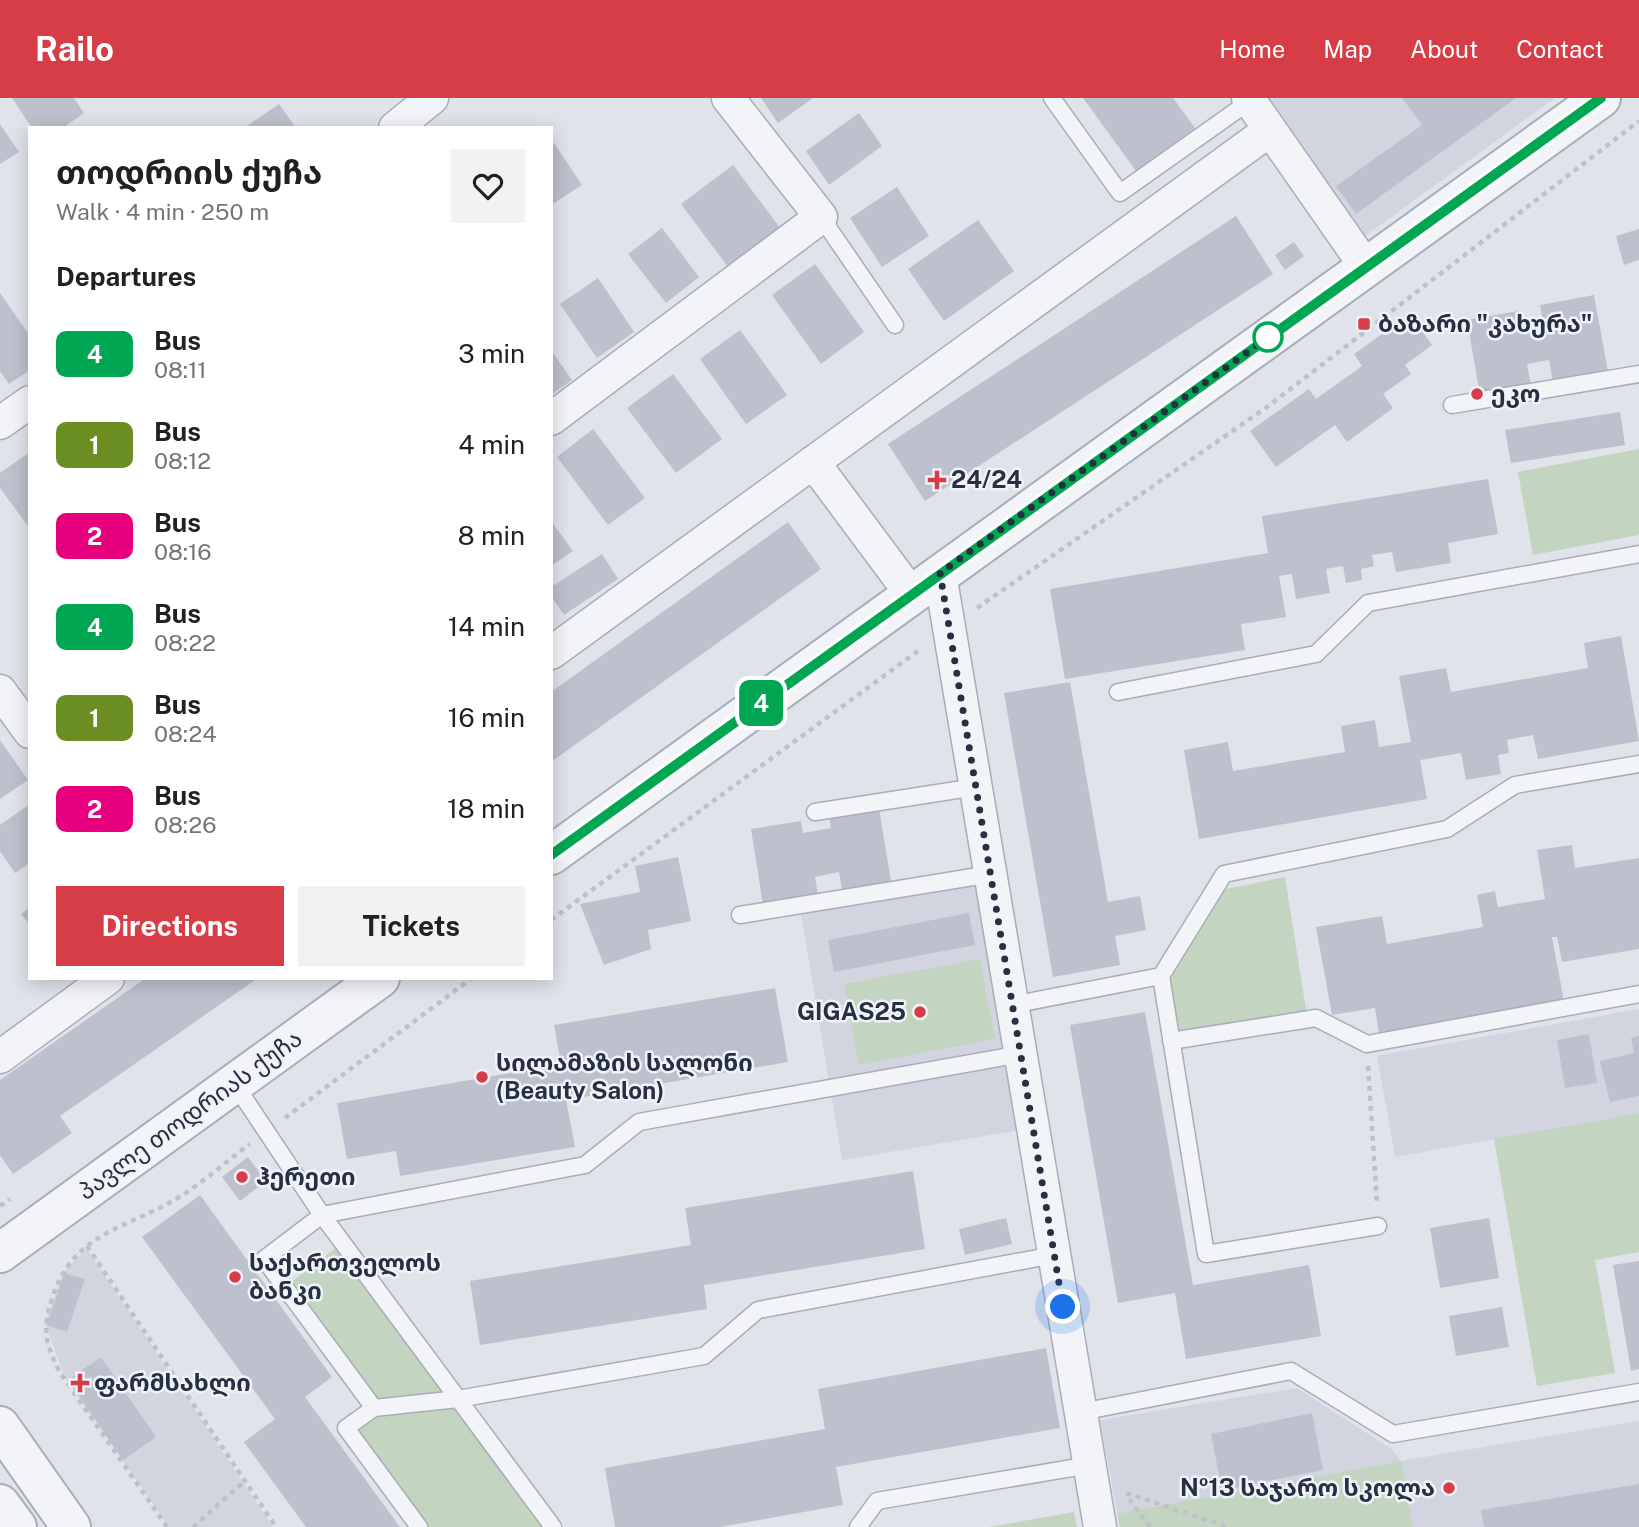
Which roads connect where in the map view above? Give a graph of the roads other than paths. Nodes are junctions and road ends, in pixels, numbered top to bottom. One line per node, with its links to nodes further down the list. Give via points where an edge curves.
1 (432, 98): 6 (street)
2 (729, 98): 8 (street)
3 (1052, 98): 5 (lane, via 1120,193)
4 (1601, 98): 9 (street)
5 (1249, 99): 7 (street)
6 (398, 126)
7 (1270, 130): 9 (street); 16 (street)
8 (821, 217): 10 (lane); 14 (street)
9 (1366, 267): 18 (street)
10 (895, 325)
11 (1639, 374): 13 (lane)
12 (28, 403): 15 (street)
13 (1452, 405)
14 (553, 418)
15 (0, 423)
16 (813, 462): 18 (street); 19 (street)
17 (1639, 554): 21 (lane, via 1368,603 1316,654)
18 (926, 584): 24 (street, via 949,628); 26 (street)
19 (553, 652)
20 (0, 691): 22 (street)
21 (1118, 692)
22 (28, 729)
23 (1639, 764): 29 (lane, via 1515,785 1447,829 1224,874)
24 (976, 787): 25 (lane); 27 (street)
25 (815, 812)
26 (553, 854)
27 (991, 874): 28 (lane); 33 (street)
28 (740, 915)
29 (1161, 976): 33 (lane); 34 (lane)
30 (105, 980): 36 (street)
31 (377, 980): 37 (street, პავლე თოდრიას ქუჩა)
32 (1639, 993): 34 (lane, via 1367,1044 1316,1018)
33 (1012, 1005): 35 (street)
34 (1171, 1041): 39 (lane, via 1206,1254)
35 (1021, 1054): 38 (lane, via 639,1122 585,1166); 41 (street)
36 (0, 1057)
37 (234, 1083): 38 (lane); 40 (street, პავლე თოდრიას ქუჩა)
38 (323, 1215): 43 (lane); 44 (lane, via 264,1259)
39 (1378, 1226)
40 (0, 1253)
41 (1054, 1255): 43 (lane, via 758,1310 704,1356); 45 (street)
42 (1639, 1392): 45 (lane, via 1393,1434 1291,1371)
43 (458, 1399): 44 (lane); 53 (lane)
44 (374, 1408): 52 (lane, via 346,1428)
45 (1081, 1412): 47 (street)
46 (0, 1426): 51 (street)
47 (1090, 1465): 49 (street); 54 (lane, via 877,1501)
48 (0, 1504): 50 (street)
49 (1106, 1506)
50 (17, 1527)
51 (71, 1527)
52 (419, 1527)
53 (553, 1527)
54 (858, 1527)

